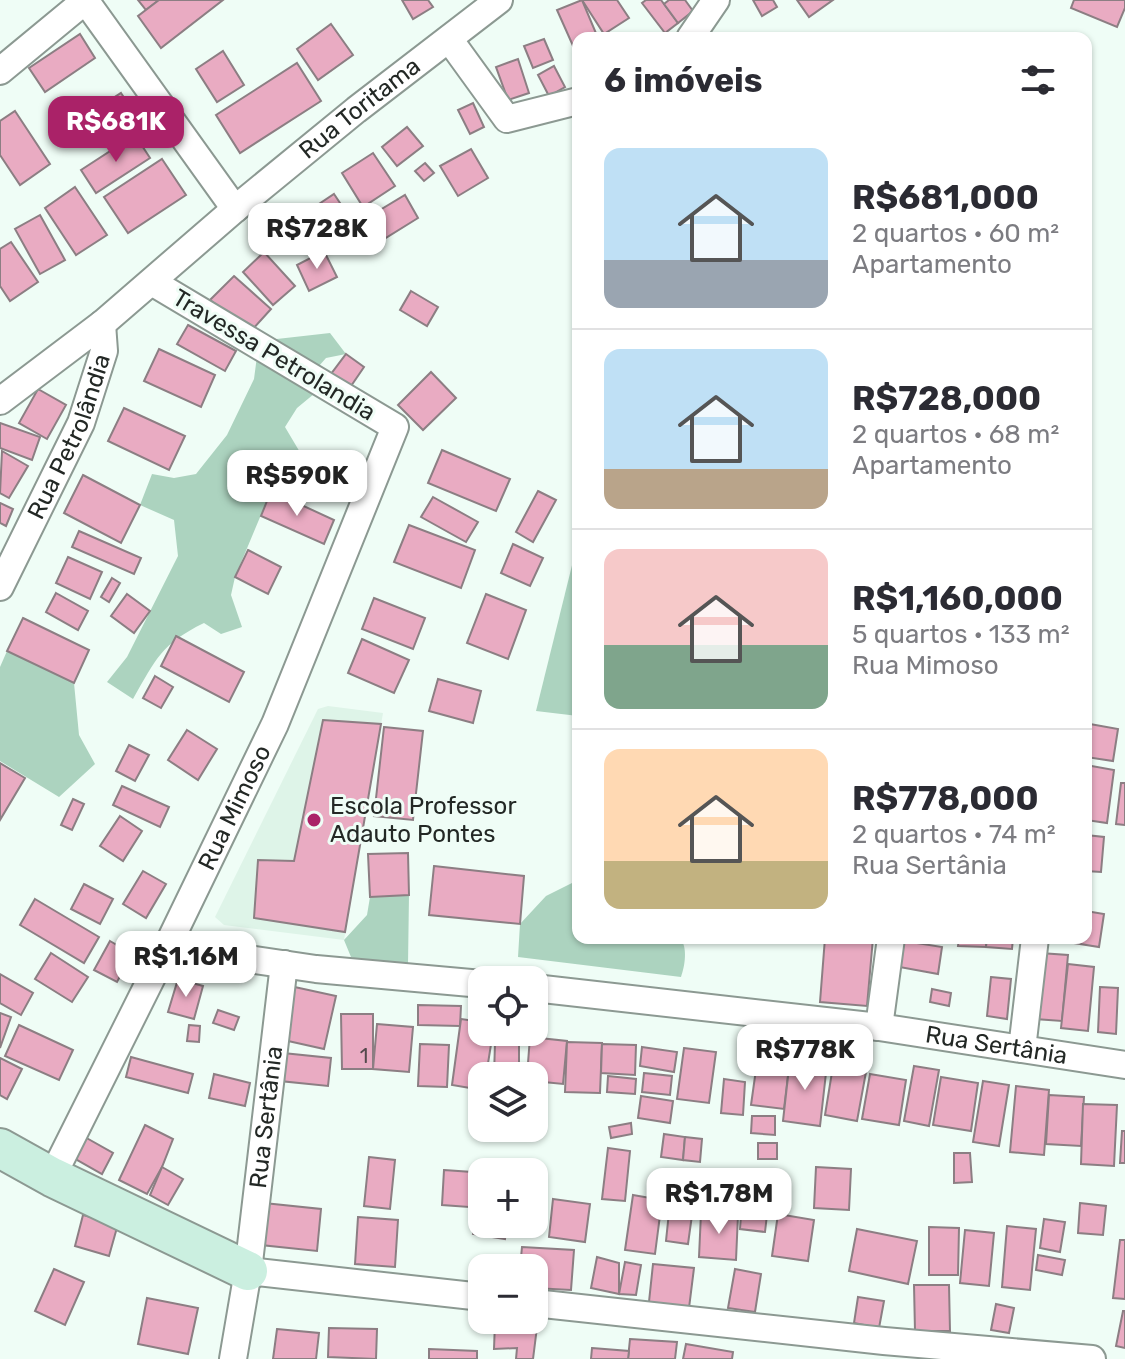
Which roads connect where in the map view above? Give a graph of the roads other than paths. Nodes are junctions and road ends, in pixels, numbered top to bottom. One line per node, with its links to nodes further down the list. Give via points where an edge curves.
1 (86, 0): 6 (street); 8 (street)
2 (499, 0): 5 (street, Rua Toritama)
3 (716, 0): 4 (street)
4 (694, 32)
5 (449, 39): 7 (street, via 507,119); 8 (street, Rua Toritama)
6 (0, 71)
7 (572, 103)
8 (235, 209): 9 (street, Rua Toritama)
9 (152, 282): 10 (street, Rua Toritama); 12 (street, Travessa Petrolandia)
10 (102, 324): 11 (street, Rua Toritama); 13 (street, Rua Petrolândia, via 104,351 81,423)
11 (0, 401)
12 (395, 427): 16 (street, Rua Mimoso, via 275,724)
13 (0, 587)
14 (890, 944): 20 (street)
15 (1034, 944): 21 (street)
16 (167, 947): 17 (street); 24 (street, Rua Mimoso)
17 (284, 964): 18 (street); 25 (street, Rua Sertânia)
18 (468, 983)
19 (548, 990): 20 (street, Rua Sertânia)
20 (879, 1027): 21 (street, Rua Sertânia)
21 (1022, 1049): 22 (street, Rua Sertânia)
22 (1125, 1065)
23 (0, 1148): 24 (street)
24 (52, 1177): 25 (street)
25 (248, 1271): 26 (street); 28 (street, Rua Sertânia)
26 (468, 1295)
27 (548, 1305): 29 (street)
28 (233, 1359)
29 (1092, 1359)

